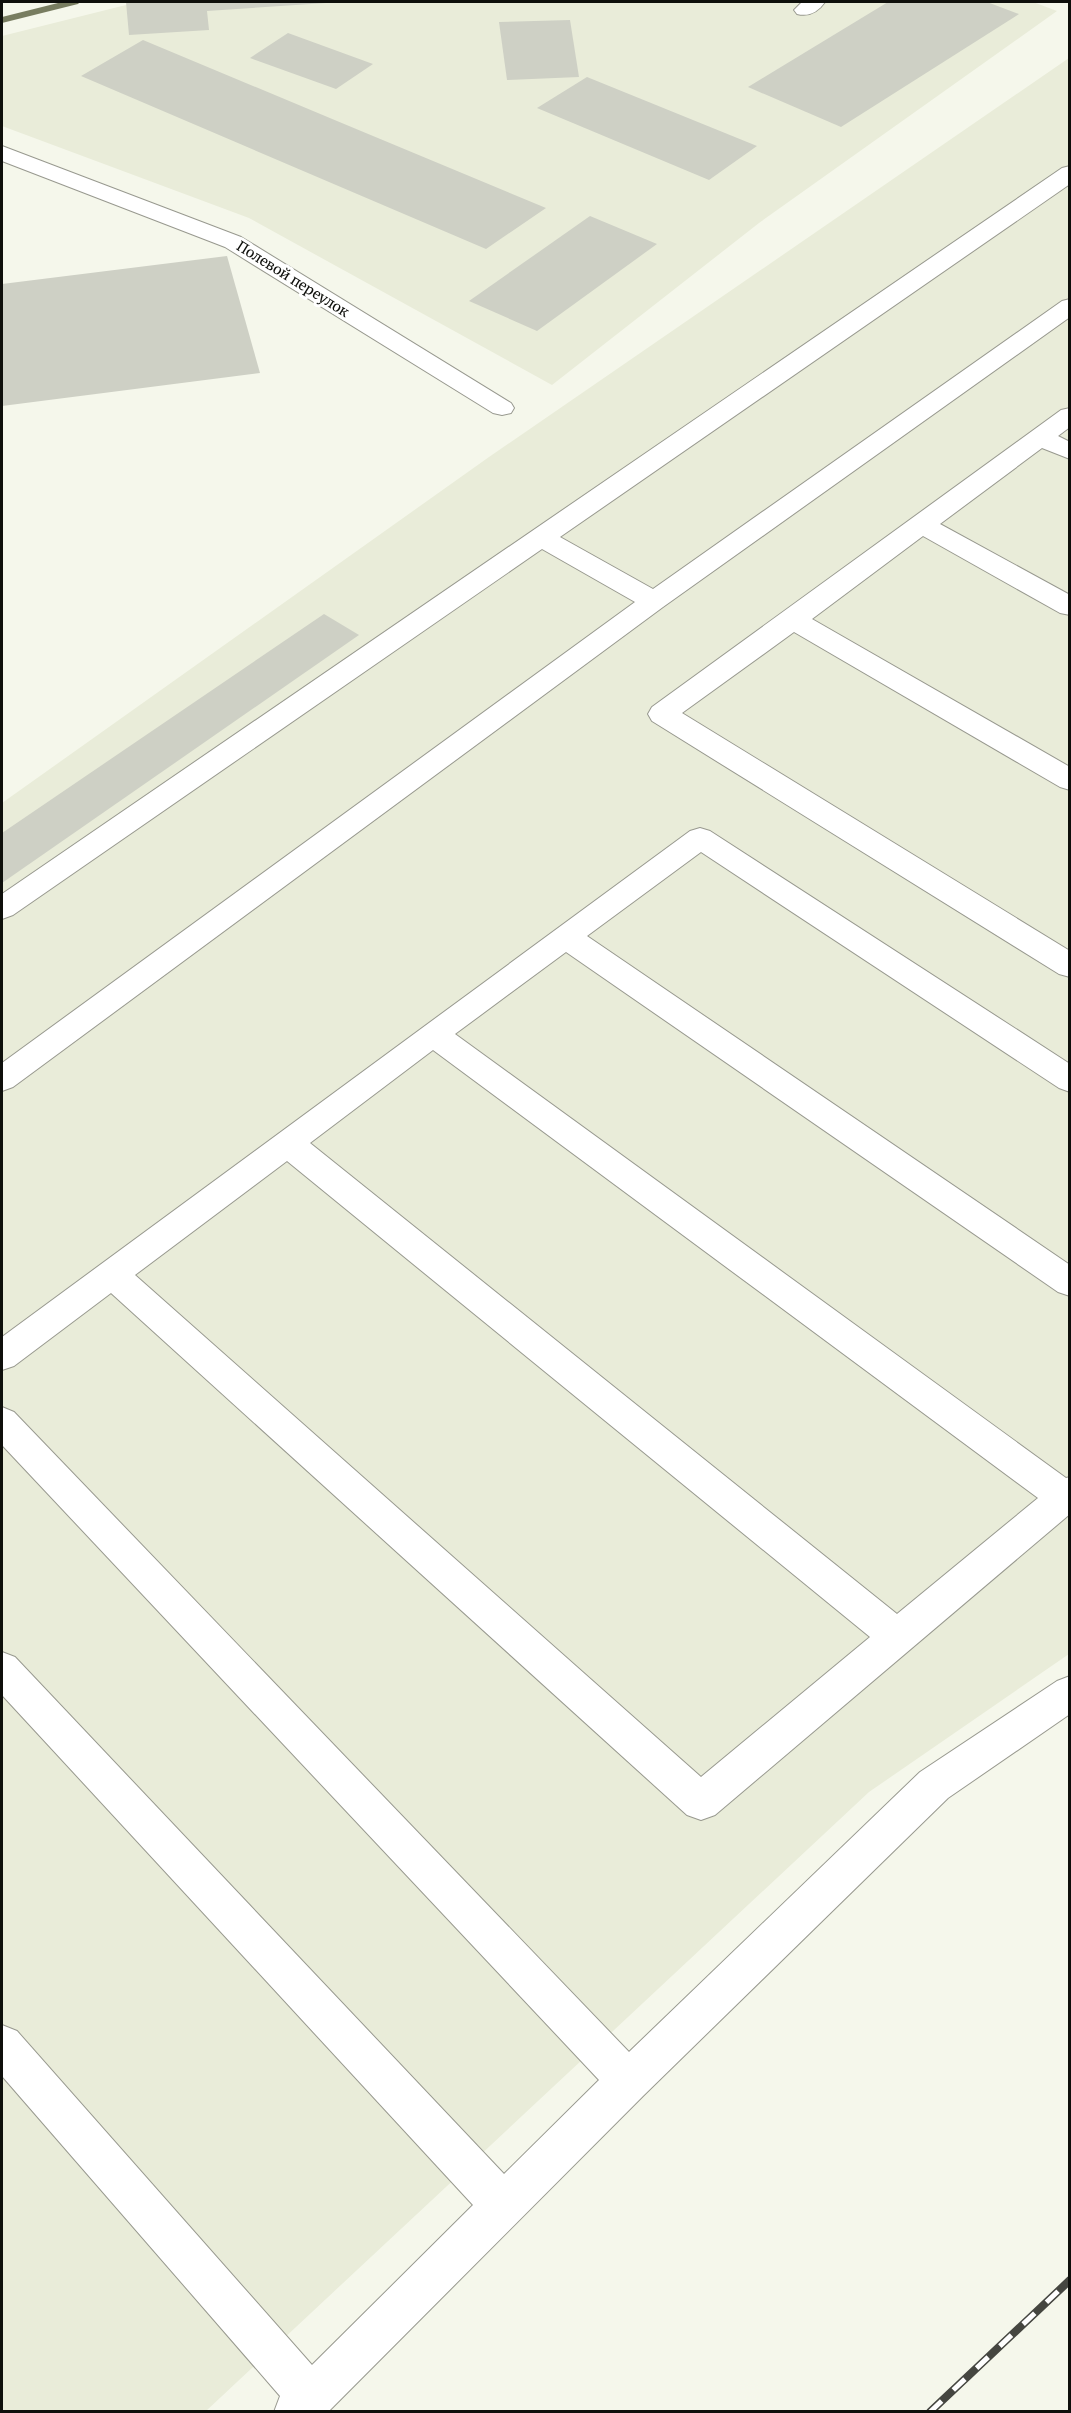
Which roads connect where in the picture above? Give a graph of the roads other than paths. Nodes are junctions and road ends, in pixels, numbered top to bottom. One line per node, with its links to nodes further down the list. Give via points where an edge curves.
1 (2, 153): 4 (street, Полевой переулок, via 233,242)
2 (1070, 173): 9 (street)
3 (1070, 306): 10 (street)
4 (502, 408)
5 (1070, 414): 6 (street)
6 (1040, 437): 7 (street); 8 (street)
7 (1070, 452)
8 (921, 525): 11 (street); 12 (street)
9 (541, 537): 10 (street); 14 (street)
10 (654, 601): 18 (street)
11 (1070, 607)
12 (793, 620): 13 (street); 16 (street, via 662,714)
13 (1070, 780)
14 (2, 908)
15 (566, 937): 17 (street); 19 (street, via 700,838); 22 (street)
16 (1070, 966)
17 (433, 1034): 20 (street); 25 (street)
18 (2, 1079)
19 (1070, 1080)
20 (287, 1143): 21 (street); 26 (street)
21 (111, 1273): 23 (street); 26 (street, via 701,1802)
22 (1070, 1283)
23 (2, 1356)
24 (2, 1422): 30 (street)
25 (1067, 1494): 26 (street)
26 (898, 1637)
27 (2, 1669): 31 (street)
28 (1070, 1693): 30 (street, via 934,1785)
29 (2, 2045): 32 (street)
30 (628, 2082): 31 (street)
31 (504, 2206): 32 (street)
32 (303, 2405)

